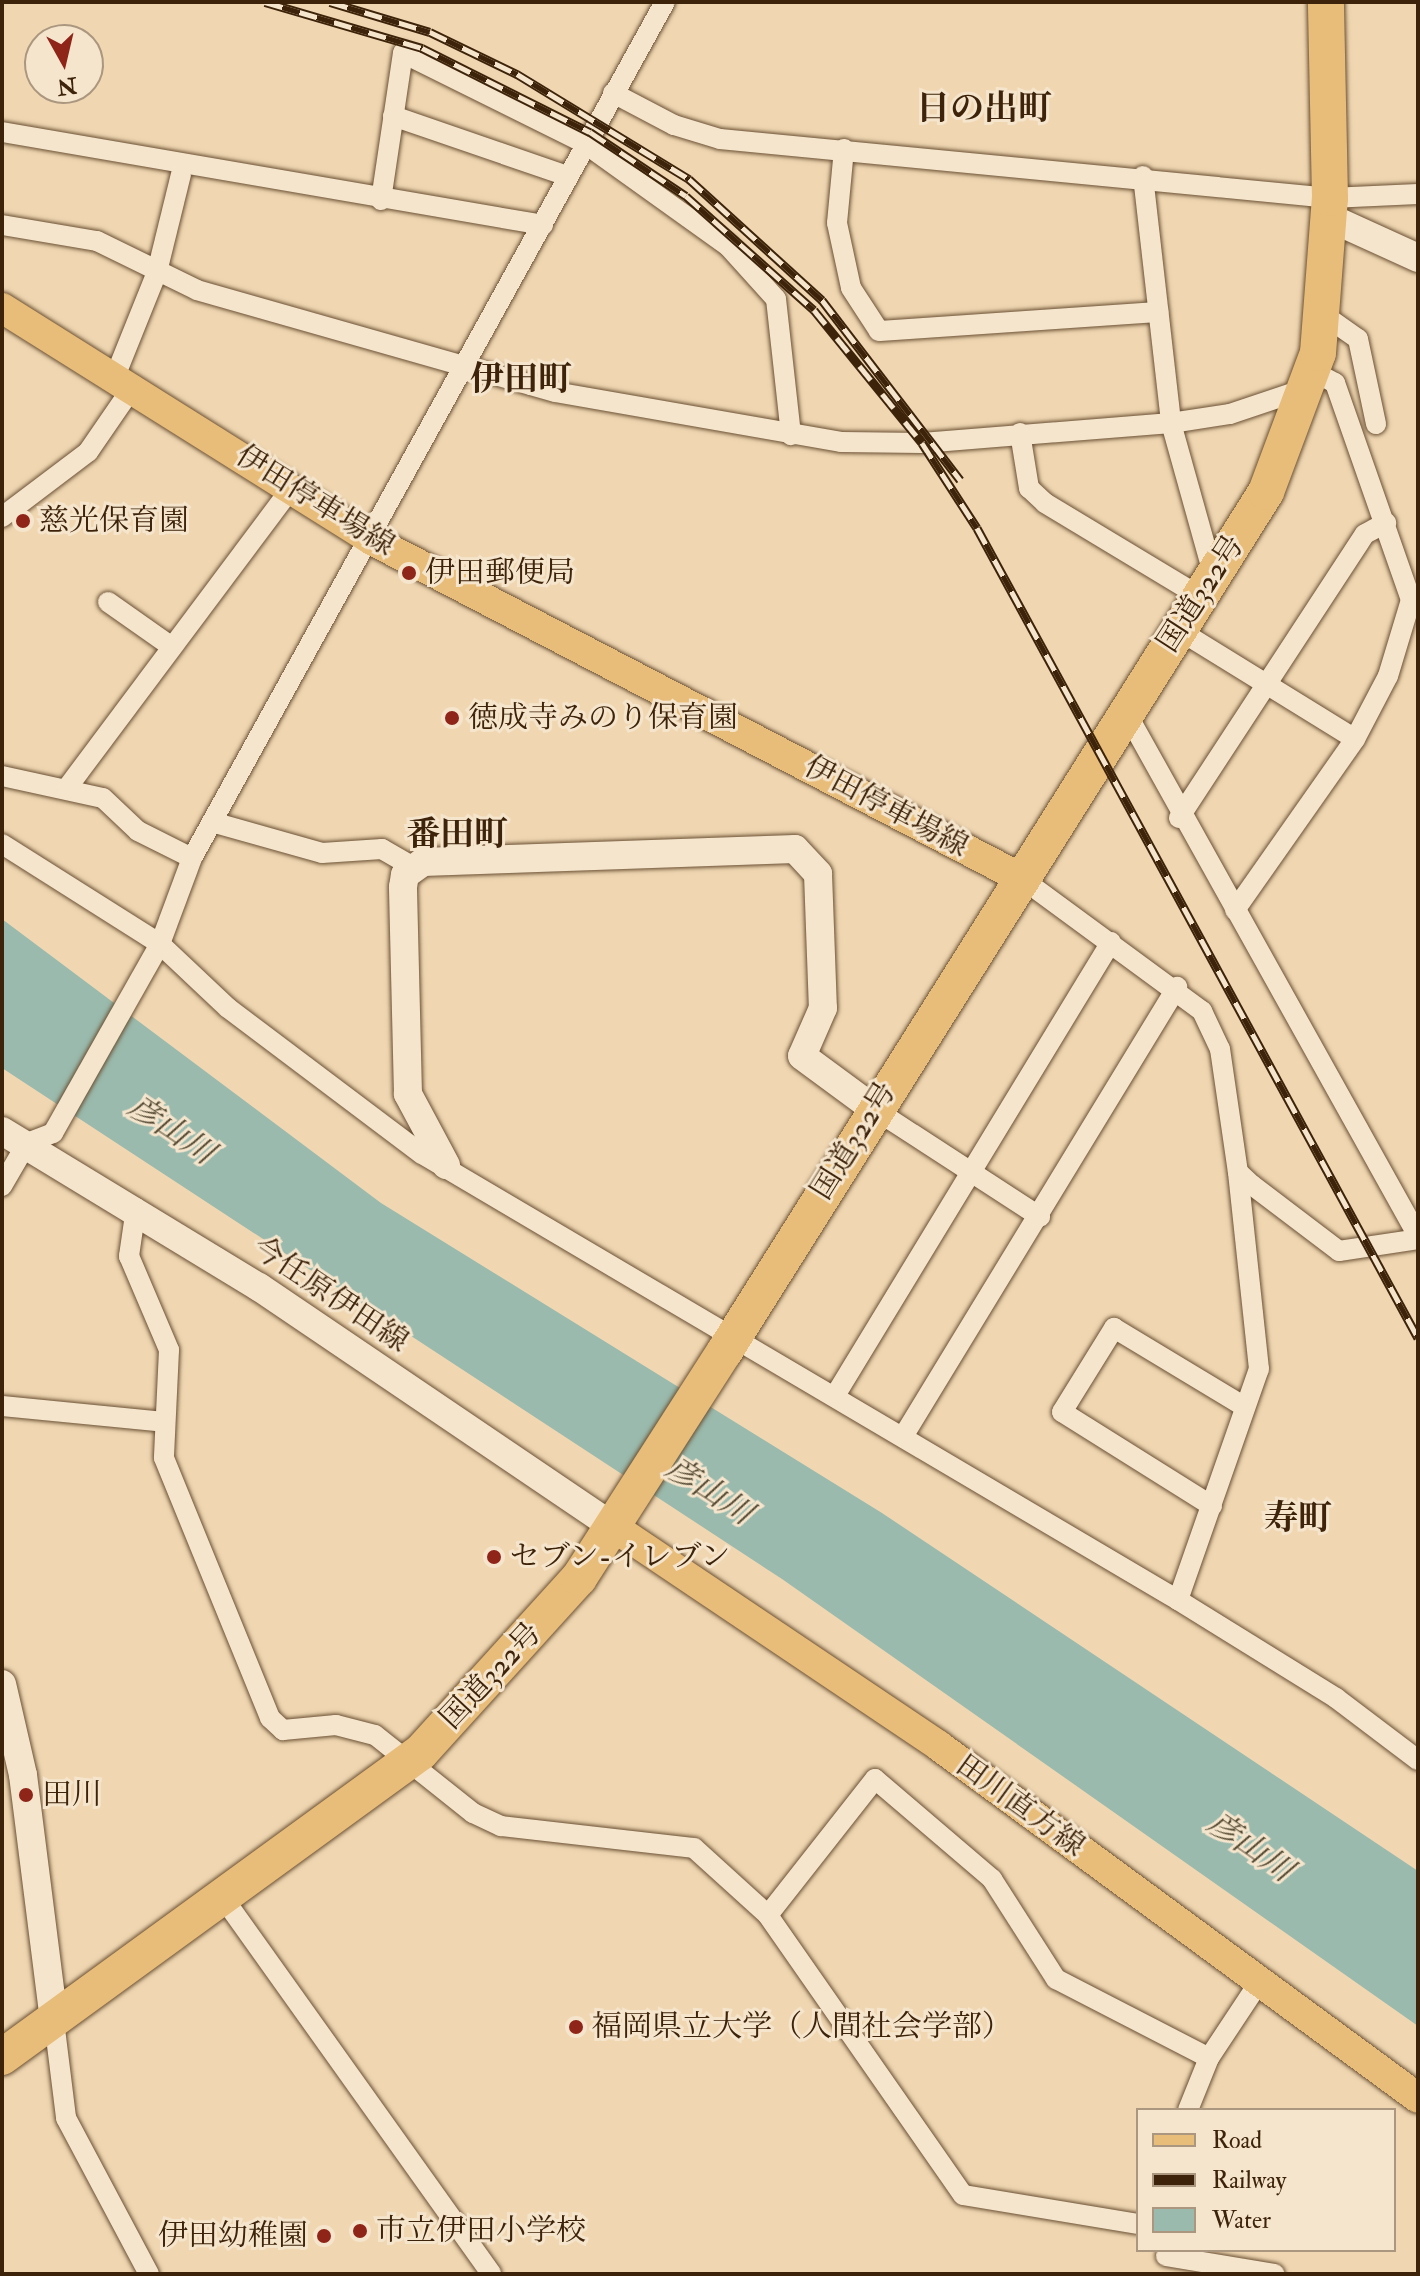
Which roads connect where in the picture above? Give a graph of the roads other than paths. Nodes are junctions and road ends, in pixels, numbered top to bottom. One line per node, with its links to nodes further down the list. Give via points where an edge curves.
1 (665, 2): 3 (street)
2 (1326, 2): 13 (highway, 国道322号)
3 (613, 93): 6 (street); 7 (street, via 720,139)
4 (393, 116): 6 (street, via 403,53); 9 (street); 12 (street)
5 (2, 132): 12 (street)
6 (584, 143): 9 (street); 27 (street, via 729,247 776,299)
7 (844, 149): 10 (street); 19 (street, via 837,223 851,288 879,331)
8 (181, 174): 17 (street)
9 (567, 176): 15 (street)
10 (1143, 176): 13 (street); 19 (street)
11 (1418, 194): 13 (street)
12 (381, 200): 15 (street)
13 (1329, 208): 16 (street); 20 (highway, 国道322号)
14 (2, 225): 17 (street, via 97,241)
15 (543, 225): 21 (street)
16 (1418, 258)
17 (157, 272): 21 (street); 23 (street)
18 (2, 308): 23 (main road, 伊田停車場線)
19 (1158, 312): 24 (street)
20 (1321, 313): 22 (highway, 国道322号); 25 (street, via 1358,339)
21 (466, 368): 27 (street, via 555,392); 31 (street)
22 (1312, 379): 24 (street, via 1230,414); 30 (street, via 1335,383); 32 (highway, 国道322号, via 1266,492)
23 (125, 380): 28 (main road, 伊田停車場線); 29 (street, via 88,452)
24 (1171, 423): 26 (street); 32 (street)
25 (1376, 424)
26 (1020, 433): 27 (street, via 922,443); 32 (street, via 1029,488 1045,503)
27 (791, 435)
28 (291, 489): 31 (main road, 伊田停車場線); 36 (street)
29 (2, 517)
30 (1386, 523): 34 (street); 37 (street, via 1365,534)
31 (370, 539): 43 (street); 47 (main road, 伊田停車場線)
32 (1206, 584): 35 (highway, 国道322号)
33 (108, 602): 36 (street)
34 (1414, 606): 39 (street, via 1388,676)
35 (1177, 629): 37 (street); 38 (highway, 国道322号)
36 (172, 647): 41 (street)
37 (1270, 687): 39 (street); 42 (street)
38 (1127, 714): 42 (street); 47 (highway, 国道322号)
39 (1355, 739): 48 (street)
40 (2, 776): 41 (street)
41 (67, 788): 45 (street, via 103,798 138,831)
42 (1179, 818): 48 (street)
43 (212, 822): 45 (street); 46 (street, via 311,851 382,849)
44 (2, 844): 50 (street)
45 (192, 858): 50 (street)
46 (413, 867): 52 (street, via 445,860 795,849 818,874 823,1008 802,1056); 54 (street, via 403,887 408,1094)
47 (1021, 878): 49 (street); 52 (highway, 国道322号)
48 (1235, 910): 60 (street)
49 (1111, 942): 51 (street); 55 (street)
50 (157, 950): 53 (street); 54 (street, via 228,1008)
51 (1177, 987): 56 (street, via 1202,1011 1220,1049); 59 (street)
52 (874, 1109): 55 (street); 61 (highway, 国道322号)
53 (27, 1136): 57 (street); 58 (street, 今任原伊田線)
54 (446, 1165): 61 (street)
55 (971, 1172): 59 (street); 62 (street)
56 (1238, 1172): 60 (street, via 1339,1251); 64 (street, via 1259,1369)
57 (2, 1186)
58 (136, 1208): 65 (street, via 129,1256 169,1350); 68 (street, 今任原伊田線)
59 (1040, 1217): 66 (street)
60 (1418, 1237)
61 (730, 1342): 62 (street); 68 (highway, 国道322号)
62 (836, 1394): 66 (street)
63 (2, 1406): 65 (street)
64 (1245, 1407): 67 (street); 67 (street, via 1114,1328 1062,1412)
65 (164, 1422): 71 (street, via 164,1458 270,1718 283,1730 336,1725 375,1735)
66 (904, 1435): 69 (street)
67 (1212, 1506): 69 (street)
68 (620, 1514): 71 (highway, 国道322号, via 543,1621); 75 (main road, 田川直方線)
69 (1178, 1600): 72 (street, via 1336,1698)
70 (2, 1684): 76 (street, via 23,1775)
71 (410, 1760): 73 (highway, 国道322号); 74 (street, via 473,1813 501,1826 694,1848)
72 (1418, 1760)
73 (224, 1899): 76 (highway, 国道322号); 84 (street)
74 (768, 1915): 78 (street, via 875,1779 992,1879 1056,1979); 81 (street, via 963,2195)
75 (1260, 1981): 78 (street); 79 (main road, 田川直方線)
76 (54, 2021): 77 (highway, 国道322号); 83 (street, via 66,2118)
77 (2, 2057)
78 (1209, 2058): 80 (street)
79 (1418, 2098)
80 (1189, 2108)
81 (1136, 2224)
82 (1166, 2253): 85 (street); 86 (street)
83 (149, 2274)
84 (491, 2274)
85 (1178, 2274)
86 (1275, 2274)

